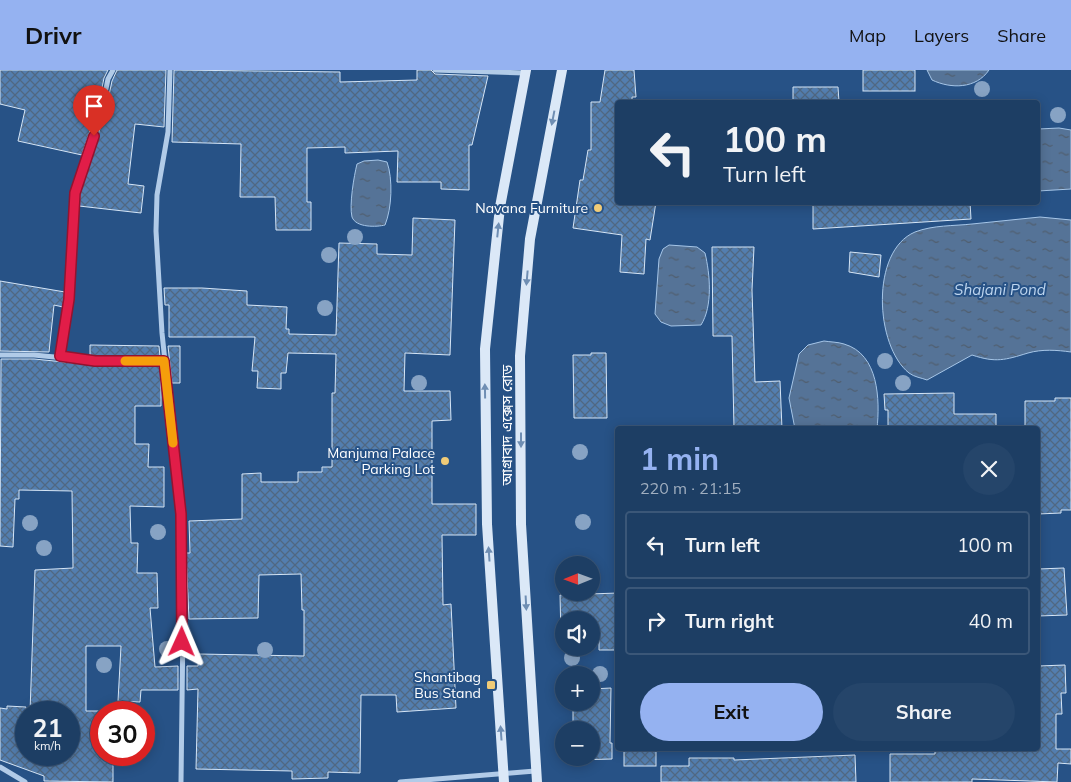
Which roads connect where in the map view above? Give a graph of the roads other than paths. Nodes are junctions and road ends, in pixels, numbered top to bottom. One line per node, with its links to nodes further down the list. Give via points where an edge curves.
1 (113, 70): 7 (street, via 75,193 69,299)
2 (170, 70): 8 (street, via 168,132 157,195 156,231)
3 (435, 70): 5 (street)
4 (562, 70): 10 (main road, আগ্রাবাদ এক্সেস রোড, one-way to 10, via 530,239 520,356 521,524)
5 (526, 72): 11 (main road, আগ্রাবাদ এক্সেস রোড, one-way to 5, via 487,524 485,349 500,208)
6 (0, 355): 7 (street)
7 (60, 356): 8 (street, via 95,361)
8 (164, 361): 13 (street, via 181,514)
9 (0, 767): 12 (street)
10 (536, 771): 11 (street); 15 (main road, আগ্রাবাদ এক্সেস রোড)
11 (504, 778): 14 (street)
12 (25, 782)
13 (181, 782)
14 (400, 782)
15 (537, 782)

